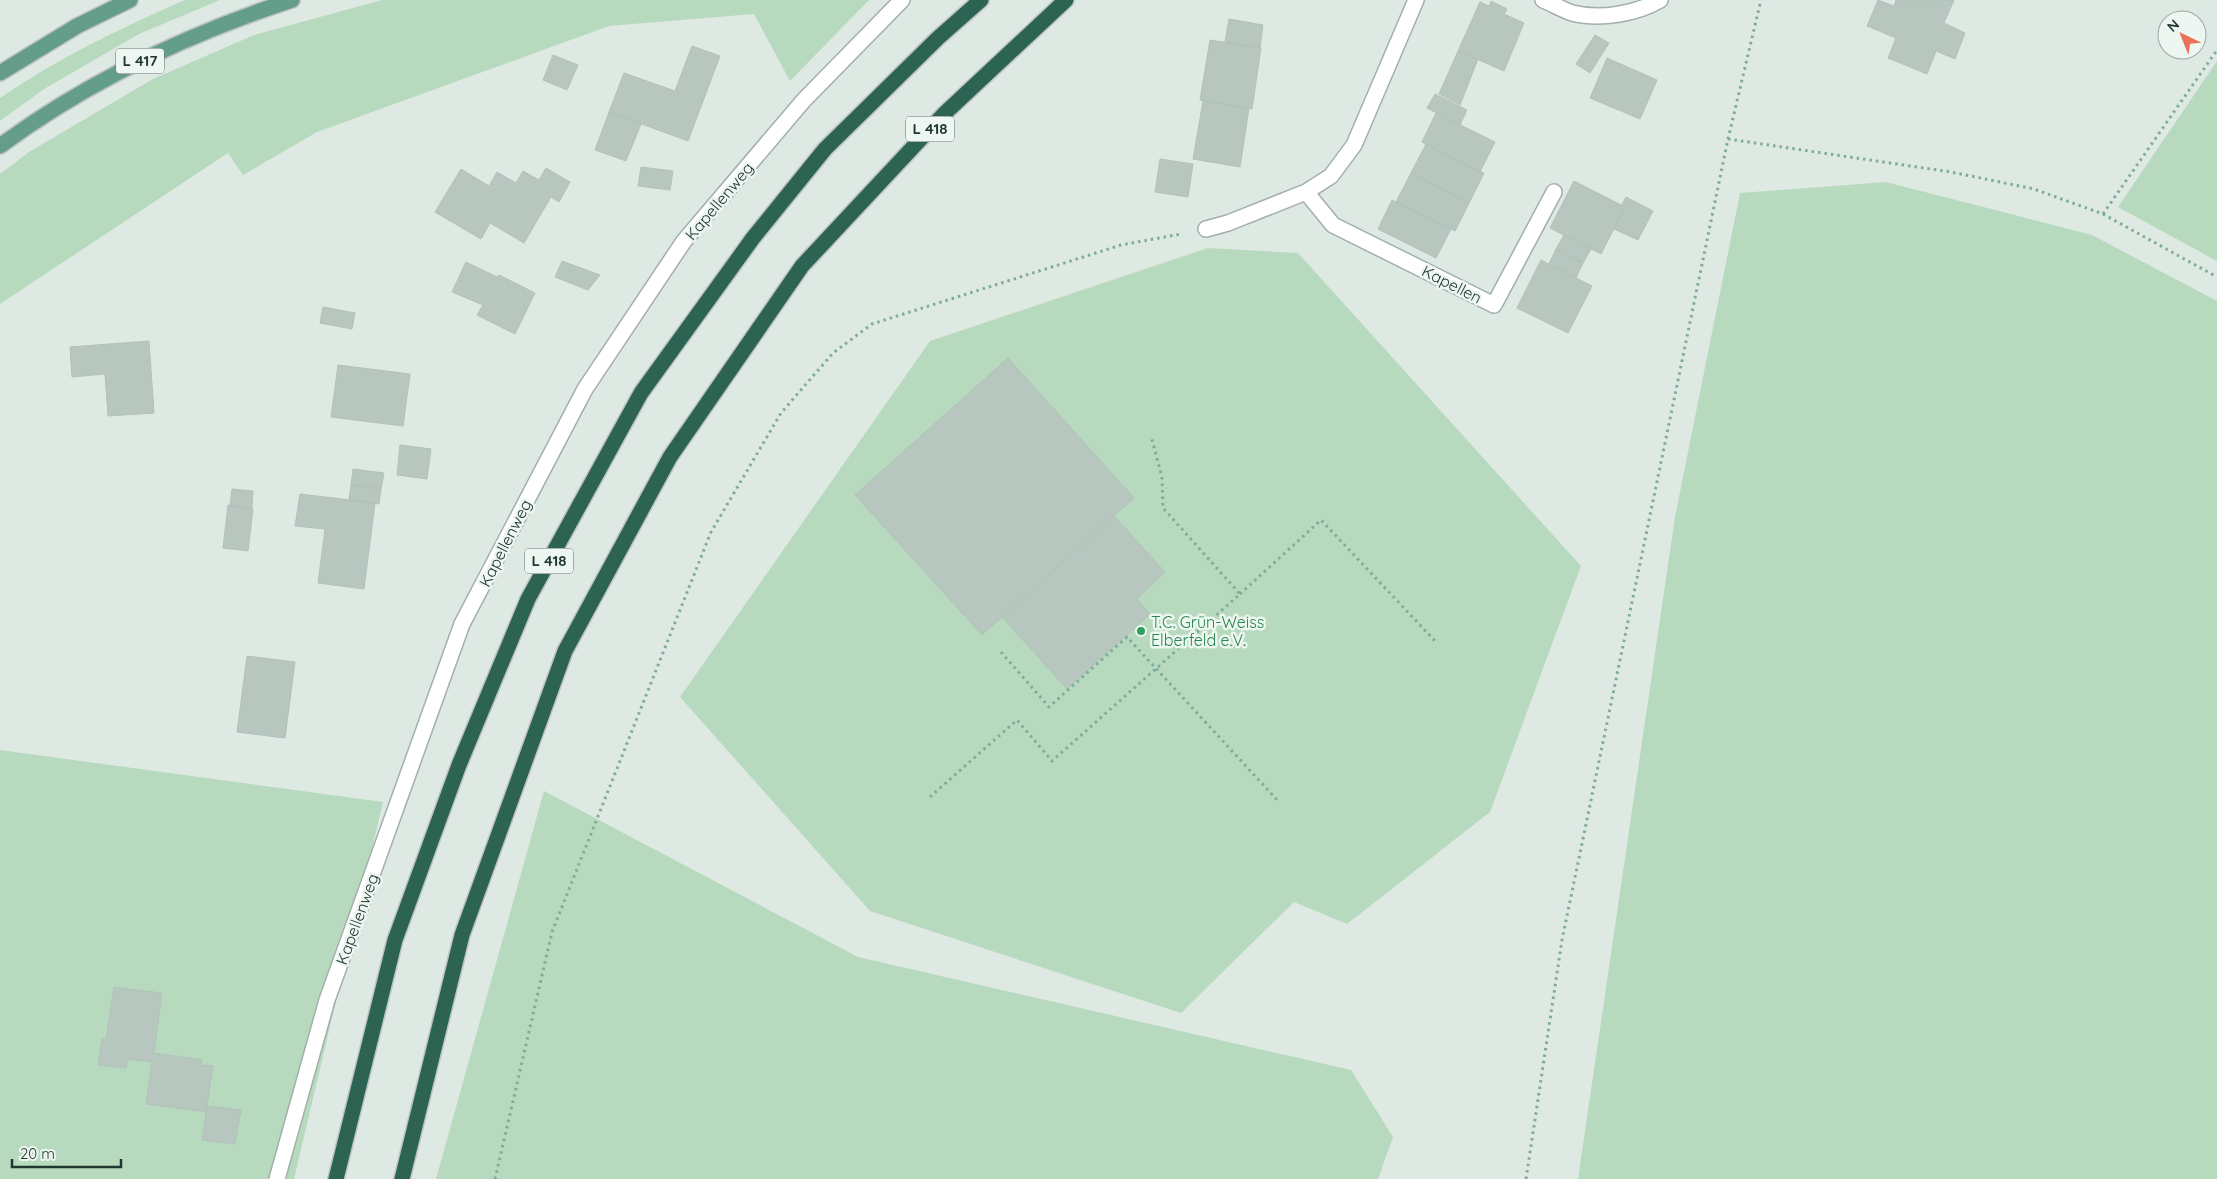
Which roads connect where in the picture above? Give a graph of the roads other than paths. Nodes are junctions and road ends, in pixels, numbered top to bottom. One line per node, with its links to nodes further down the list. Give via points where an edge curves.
1 (130, 0): 9 (main road, via 77,26)
2 (292, 0): 10 (main road, L 417, via 250,14 128,67 79,94)
3 (902, 0): 14 (street, Kapellenweg, via 804,100 684,241 585,389 462,624 327,1000)
4 (981, 0): 15 (highway, L 418, via 825,149 753,238 641,393 528,599 459,765 395,940)
5 (1066, 0): 16 (highway, L 418, via 944,114 802,266 670,456 565,651 462,935)
6 (1416, 0): 11 (street, via 1354,145 1331,176)
7 (1543, 0): 8 (street, via 1573,13 1608,16 1648,8)
8 (1660, 0)
9 (0, 73)
10 (0, 146)
11 (1306, 192): 12 (street, Kapellen, via 1333,225 1494,305); 13 (street)
12 (1554, 192)
13 (1206, 229)
14 (277, 1179)
15 (336, 1179)
16 (402, 1179)

